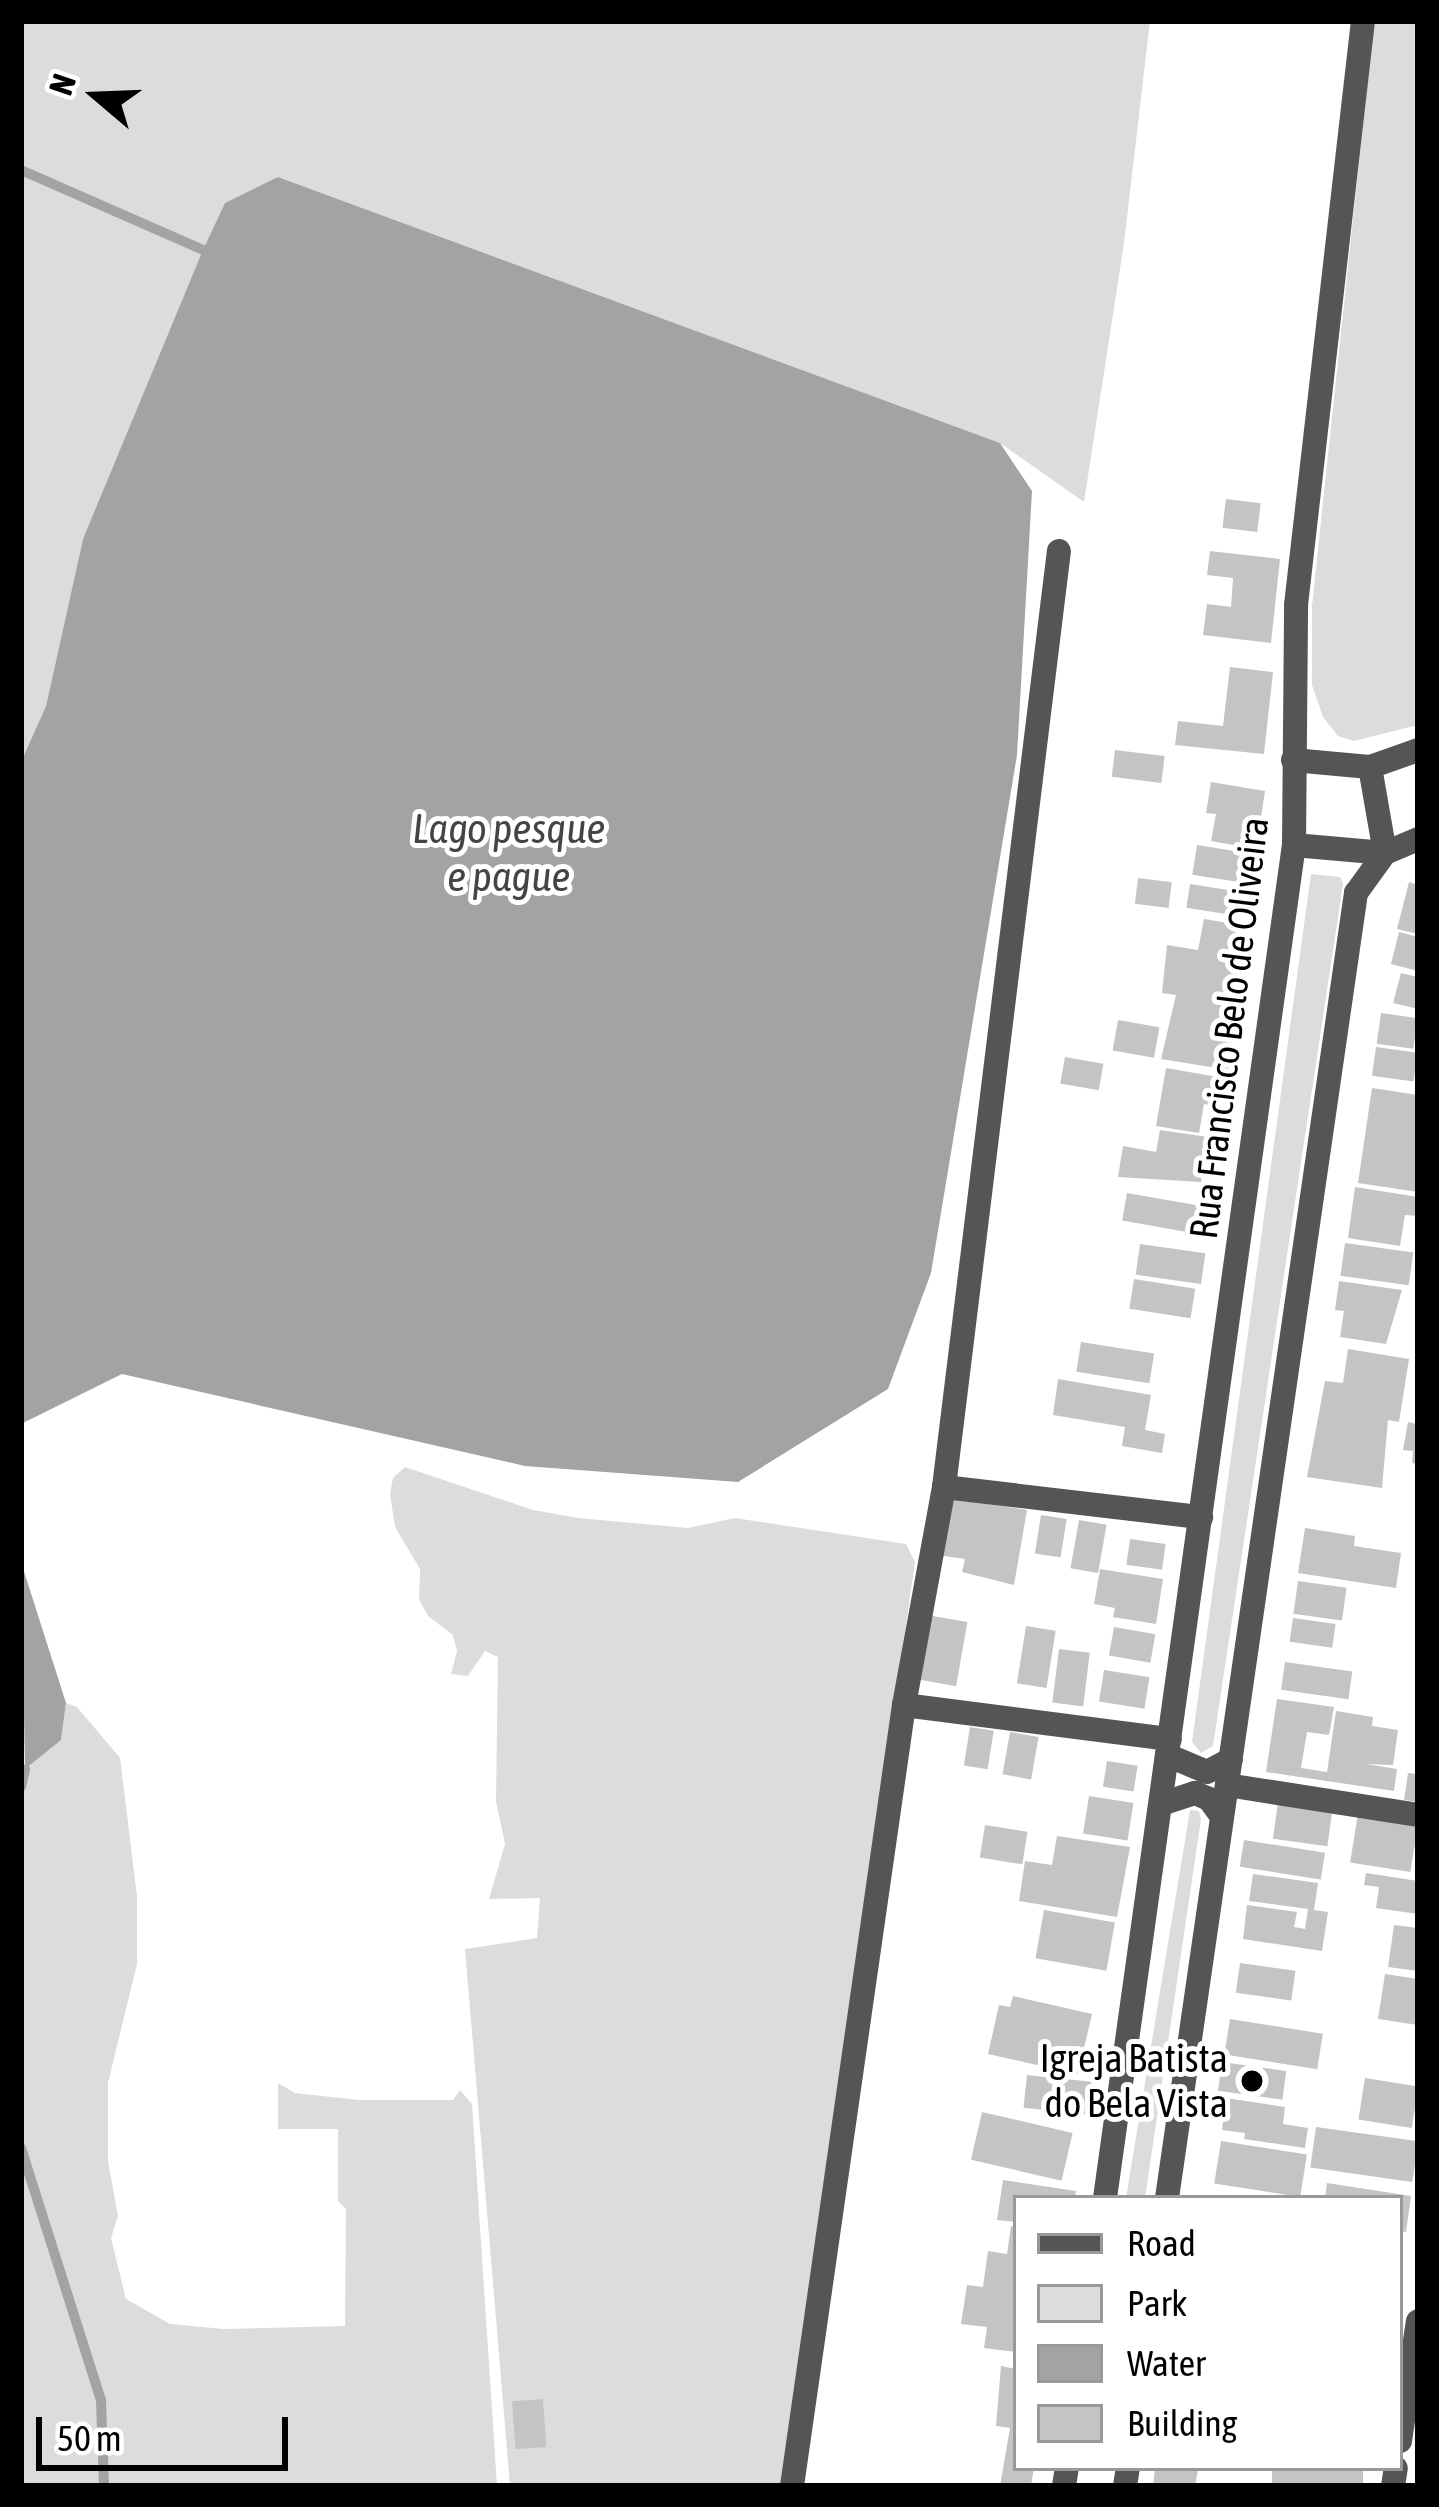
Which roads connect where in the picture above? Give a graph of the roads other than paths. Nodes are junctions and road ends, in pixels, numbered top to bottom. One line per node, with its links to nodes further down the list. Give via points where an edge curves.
1 (1363, 21): 4 (street, Rua Francisco Belo de Oliveira, via 1296,605)
2 (1059, 551): 9 (street)
3 (1418, 750): 5 (street)
4 (1293, 760): 5 (street); 7 (street, Rua Francisco Belo de Oliveira)
5 (1370, 767): 8 (street)
6 (1418, 839): 8 (street)
7 (1294, 845): 8 (street); 10 (street, Rua Francisco Belo de Oliveira)
8 (1385, 853): 13 (street, via 1356,892)
9 (944, 1487): 10 (street); 11 (street)
10 (1201, 1517): 12 (street, Rua Francisco Belo de Oliveira)
11 (904, 1705): 12 (street); 23 (street)
12 (1168, 1747): 13 (street, via 1207,1772); 15 (street, Rua Francisco Belo de Oliveira)
13 (1231, 1759): 14 (street)
14 (1227, 1785): 16 (street); 17 (street)
15 (1160, 1804): 17 (street, via 1195,1792); 18 (street, Rua Francisco Belo de Oliveira)
16 (1418, 1815)
17 (1222, 1817): 19 (street)
18 (1105, 2195)
19 (1167, 2195)
20 (1418, 2321): 21 (street)
21 (1414, 2368): 22 (street)
22 (1403, 2425)
23 (792, 2486)

